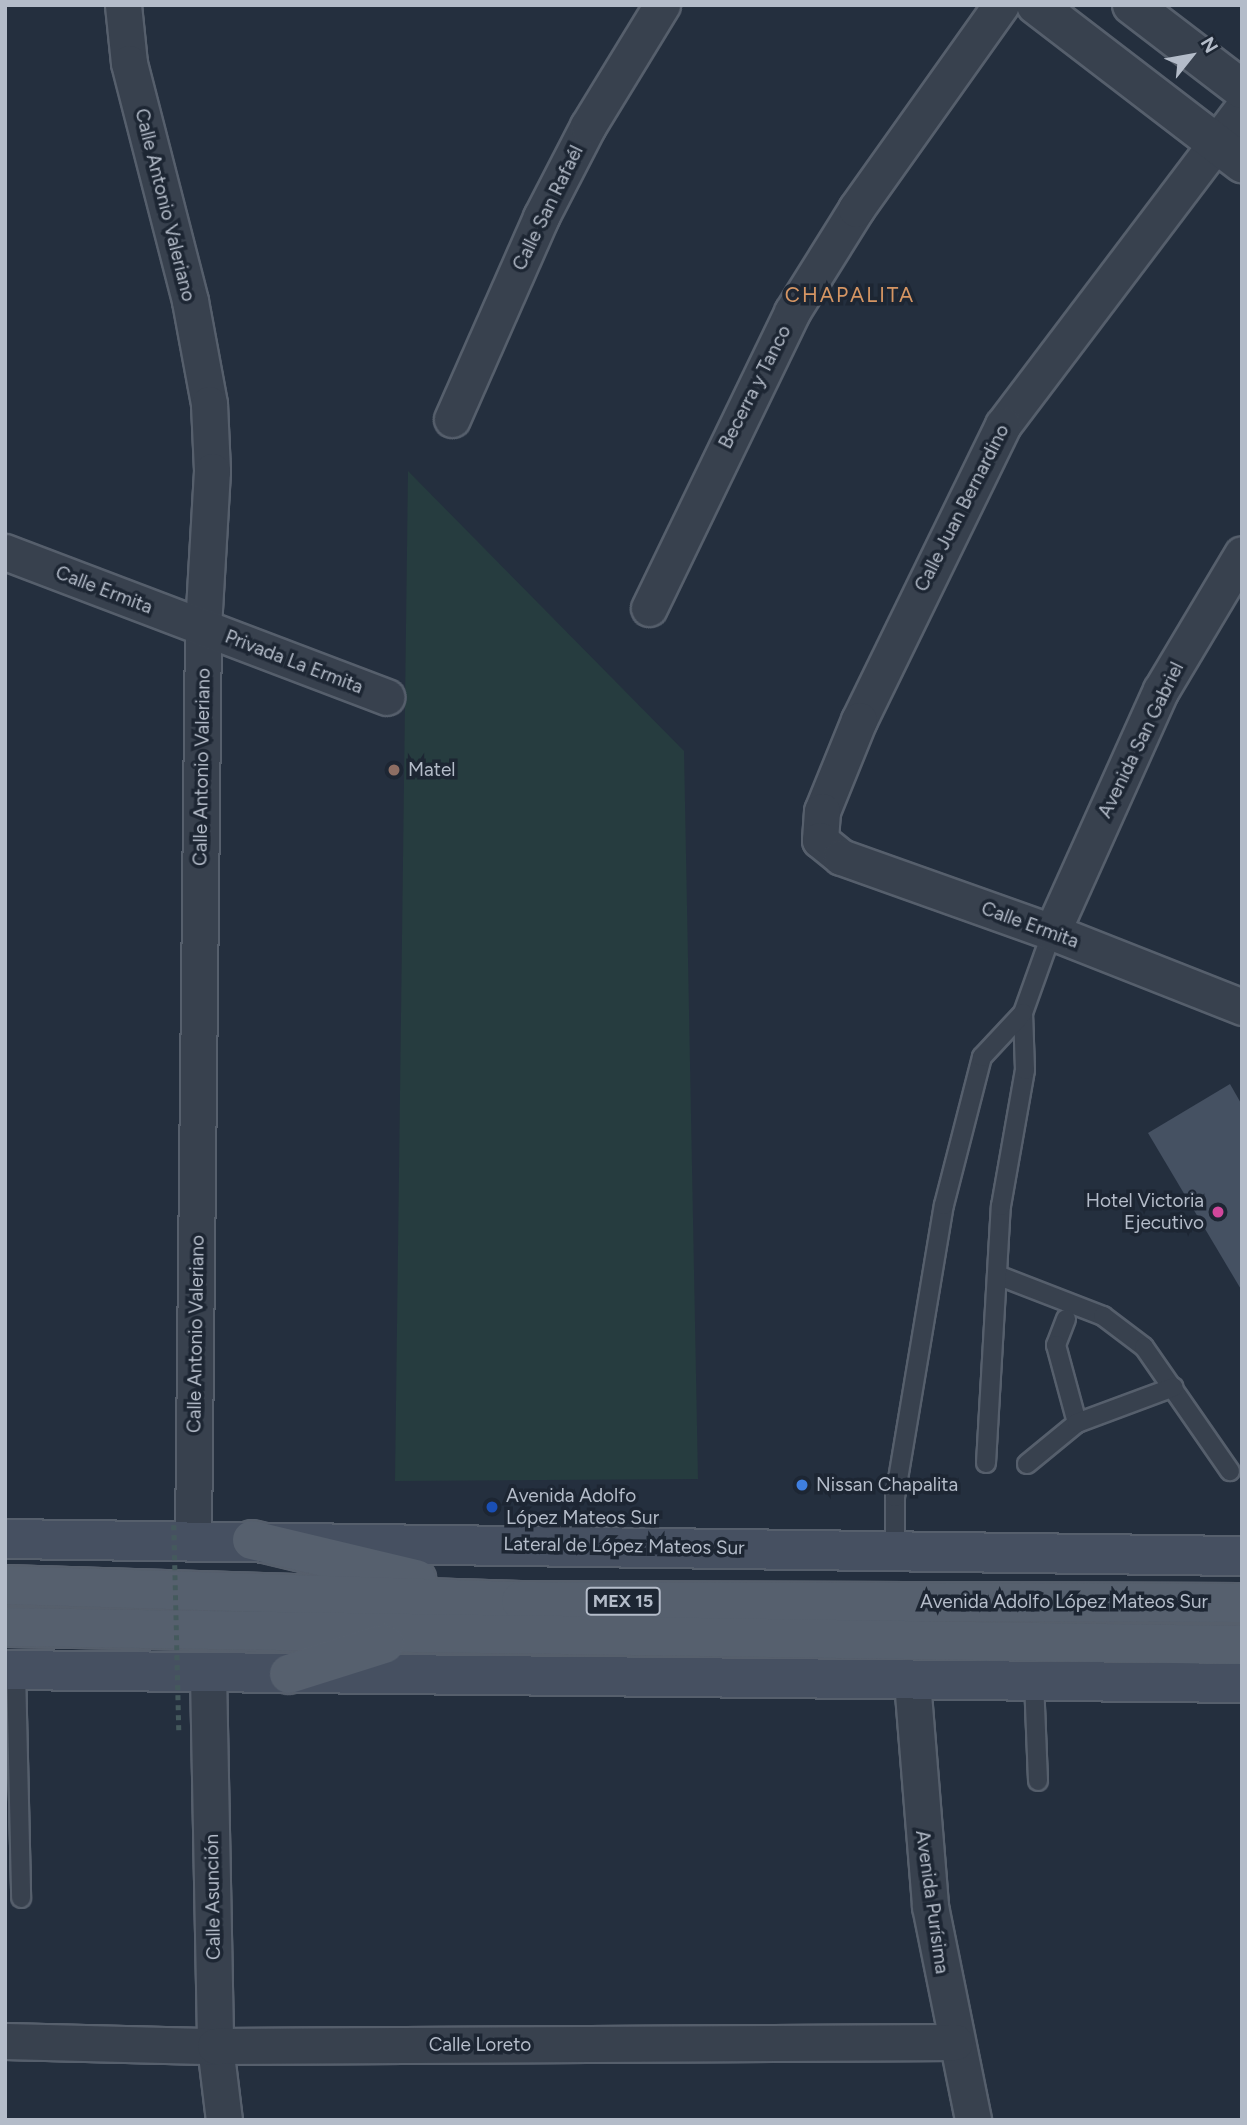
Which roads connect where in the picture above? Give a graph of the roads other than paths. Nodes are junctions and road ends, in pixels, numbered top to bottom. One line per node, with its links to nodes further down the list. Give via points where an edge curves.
1 (123, 5): 13 (street, Calle Antonio Valeriano, via 129,64 190,301 209,404 212,471)
2 (662, 5): 9 (street, Calle San Rafaél, via 588,126 547,206)
3 (1001, 5): 12 (street, Becerra y Tanco, via 856,209 792,312)
4 (1036, 5): 8 (street)
5 (1132, 5): 6 (street)
6 (1242, 89)
7 (1242, 109): 8 (street, Calle Juan Bernardino)
8 (1228, 152): 15 (street, Calle Juan Bernardino, via 1003,425 859,720 822,811)
9 (452, 419)
10 (5, 552): 13 (street, Calle Ermita)
11 (1242, 554): 16 (street, Avenida San Gabriel, via 1161,690)
12 (649, 608)
13 (203, 627): 14 (street, Privada La Ermita); 26 (street, Calle Antonio Valeriano)
14 (386, 697)
15 (820, 840): 16 (street, Calle Ermita, via 841,857)
16 (1052, 932): 17 (street, Calle Ermita); 18 (lane)
17 (1242, 1007)
18 (1023, 1013): 19 (lane, via 1025,1070 1005,1168); 29 (lane, via 982,1057 944,1205 895,1497)
19 (997, 1275): 21 (lane, via 1103,1316 1144,1347); 23 (lane)
20 (1066, 1320): 22 (lane, via 1056,1345)
21 (1174, 1387): 22 (lane); 25 (lane)
22 (1077, 1423): 24 (lane)
23 (986, 1463)
24 (1027, 1464)
25 (1230, 1471)
26 (184, 1533): 27 (main road, Lateral de López Mateos Sur); 28 (main road, Lateral de López Mateos Sur)
27 (5, 1539)
28 (252, 1540): 29 (main road, Lateral de López Mateos Sur); 32 (main road)
29 (895, 1550): 30 (main road, Lateral de López Mateos Sur)
30 (1242, 1556)
31 (5, 1585): 32 (main road, Avenida Adolfo López Mateos Sur / MEX 15)
32 (521, 1601): 33 (main road, Avenida Adolfo López Mateos Sur / MEX 15)
33 (1242, 1603)
34 (5, 1627): 35 (main road, Avenida Adolfo López Mateos Sur / MEX 15)
35 (416, 1633): 36 (main road, Avenida Adolfo López Mateos Sur / MEX 15); 39 (main road)
36 (1242, 1645)
37 (10, 1670): 38 (main road); 44 (lane)
38 (208, 1673): 39 (main road); 47 (street, Calle Asunción)
39 (289, 1674): 40 (main road)
40 (912, 1681): 41 (main road); 46 (street, Avenida Purísima, via 930,1906)
41 (1034, 1681): 42 (main road); 43 (lane)
42 (1242, 1684)
43 (1038, 1781)
44 (21, 1898)
45 (5, 2041): 47 (street, Calle Loreto)
46 (955, 2042): 47 (street, Calle Loreto); 49 (street, Avenida Purísima)
47 (215, 2046): 48 (street, Calle Asunción)
48 (224, 2120)
49 (973, 2120)

